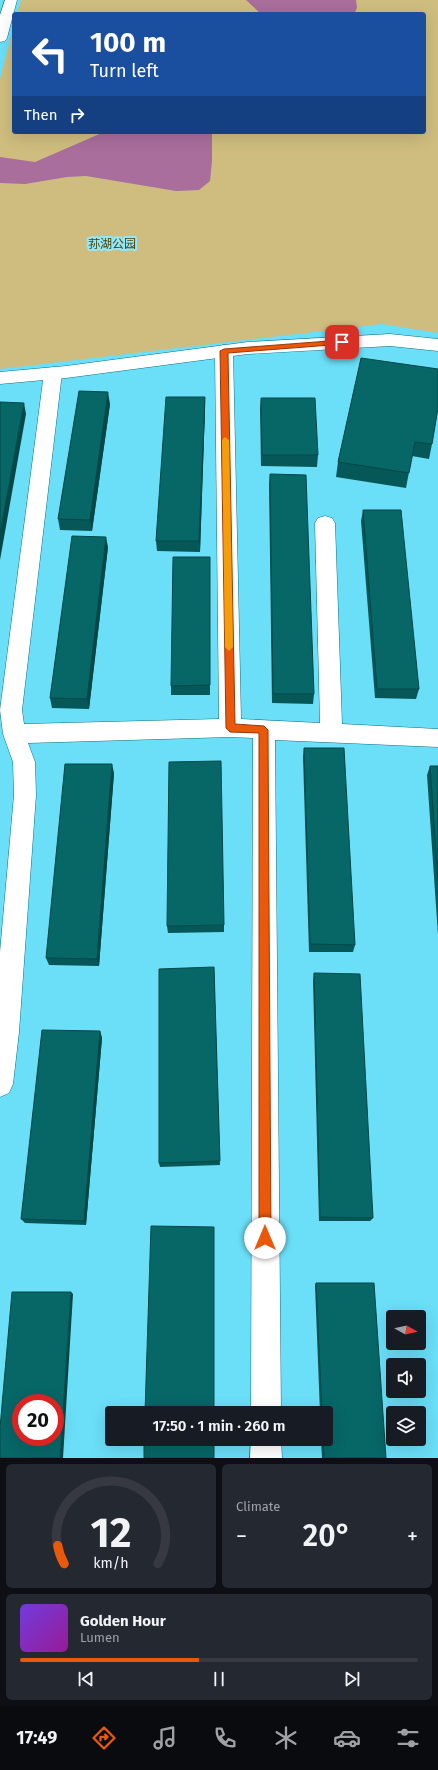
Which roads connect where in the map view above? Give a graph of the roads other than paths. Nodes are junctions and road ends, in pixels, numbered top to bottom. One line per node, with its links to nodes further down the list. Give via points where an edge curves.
1 (10, 0): 2 (main road)
2 (0, 38)
3 (438, 345): 4 (main road, via 390,340)
4 (224, 351): 5 (main road); 8 (main road)
5 (53, 373): 6 (main road); 11 (main road, via 11,710)
6 (0, 378)
7 (326, 523): 10 (main road)
8 (230, 728): 9 (main road); 11 (main road)
9 (264, 730): 10 (main road); 15 (main road)
10 (331, 732): 12 (main road)
11 (14, 734): 13 (main road, via 24,762 25,795)
12 (438, 738)
13 (5, 984): 14 (main road)
14 (0, 1084)
15 (266, 1406)
16 (266, 1446): 17 (main road)
17 (266, 1458)

